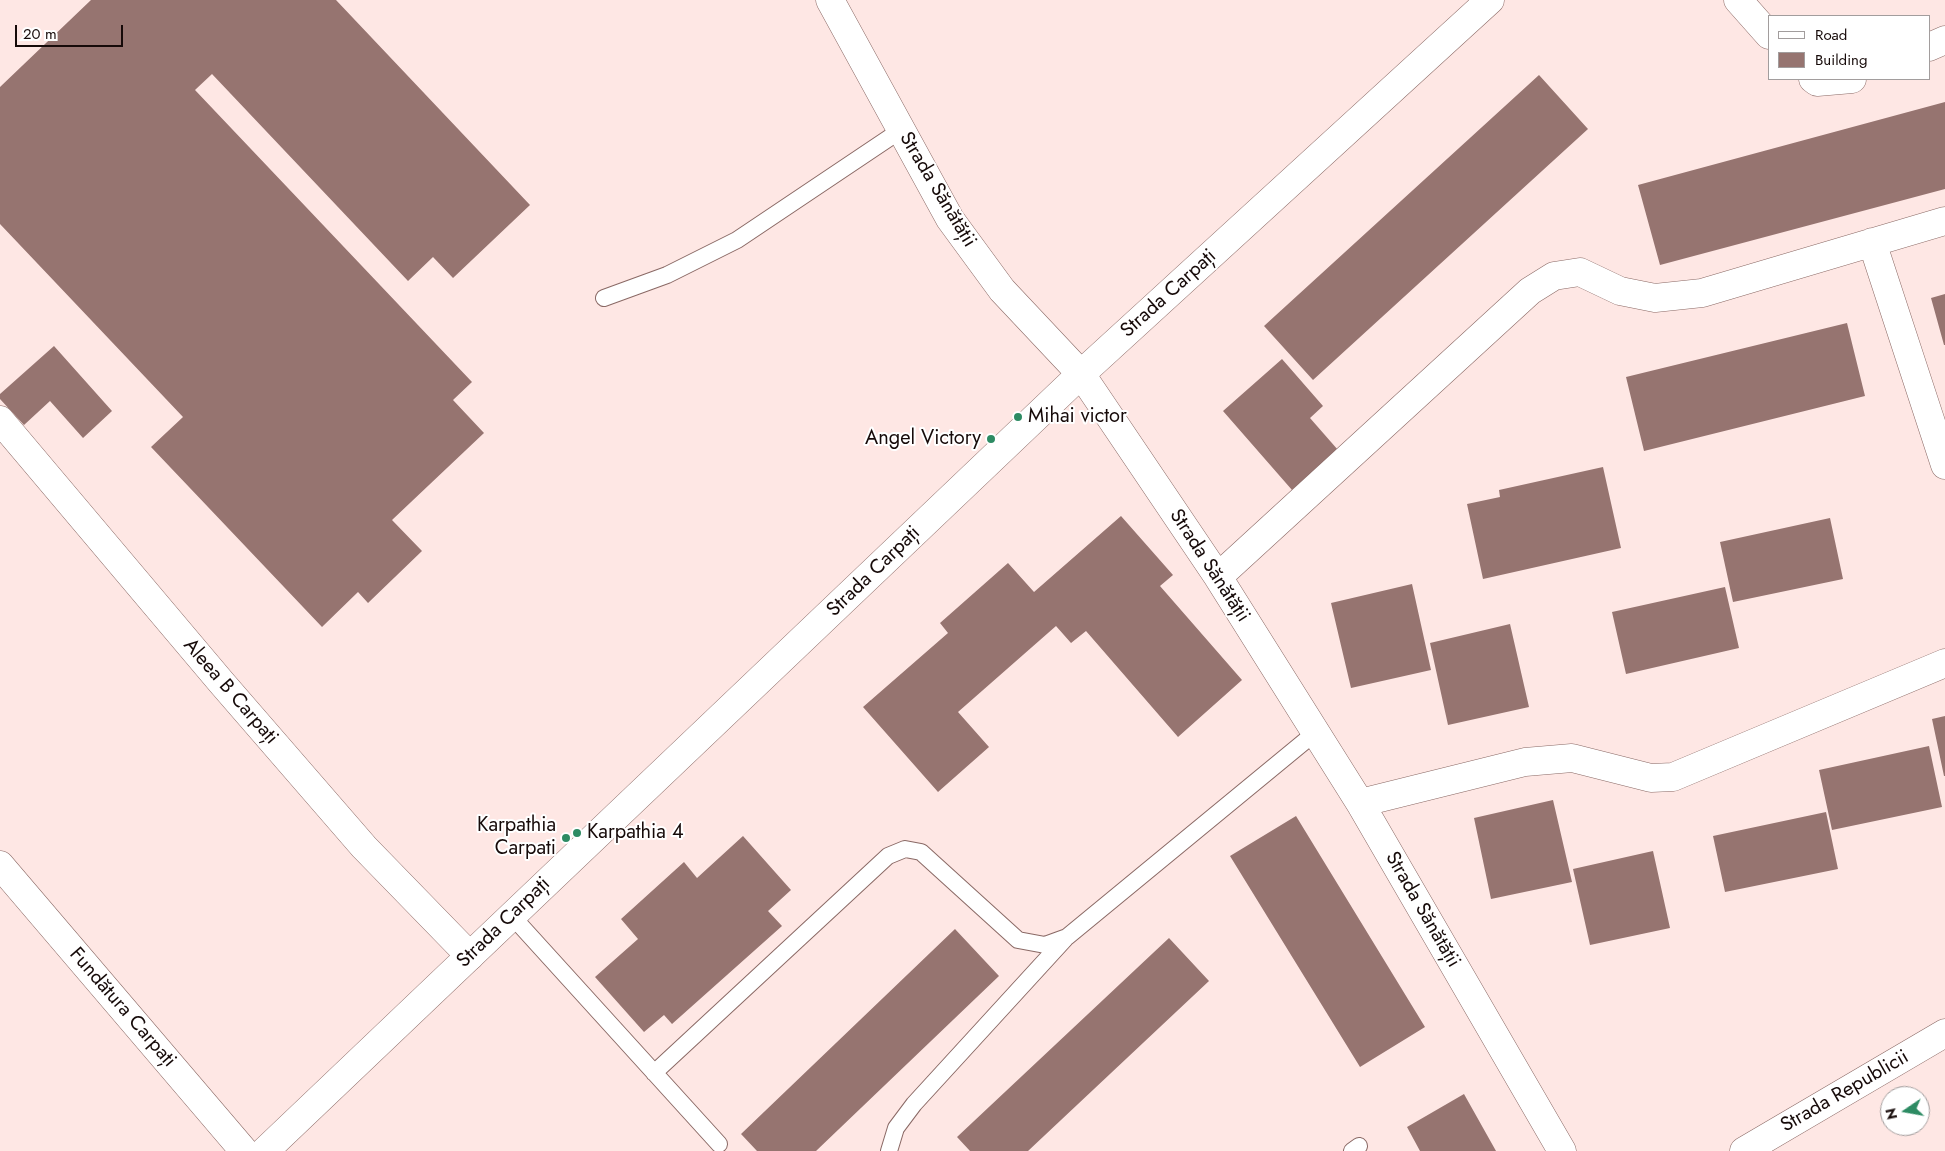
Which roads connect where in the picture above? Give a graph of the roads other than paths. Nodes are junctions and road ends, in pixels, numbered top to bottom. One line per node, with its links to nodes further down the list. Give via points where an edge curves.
1 (830, 0): 9 (street, Strada Sănătății)
2 (1490, 0): 13 (street, Strada Carpați)
3 (1738, 0): 4 (street)
4 (1768, 34)
5 (1945, 40): 6 (street)
6 (1930, 47)
7 (1814, 80): 8 (street)
8 (1840, 80)
9 (901, 130): 12 (lane, via 737,240 668,276); 13 (street, Strada Sănătății, via 950,219 1002,290)
10 (1945, 220): 11 (street)
11 (1872, 242): 15 (street); 16 (street, via 1702,293 1655,298 1620,291 1580,272 1554,276 1530,291)
12 (604, 298)
13 (1081, 374): 16 (street, Strada Sănătății); 21 (street, Strada Carpați)
14 (0, 420): 23 (street, Aleea B Carpați, via 364,847)
15 (1945, 465)
16 (1218, 577): 18 (street, Strada Sănătății)
17 (1945, 663): 19 (street, via 1673,777 1651,778 1562,758 1525,762)
18 (1316, 732): 19 (street, Strada Sănătății); 22 (lane)
19 (1360, 804): 30 (street, Strada Sănătății)
20 (0, 865): 27 (street, Fundătura Carpați)
21 (512, 916): 23 (street, Strada Carpați); 25 (lane)
22 (1067, 937): 25 (lane, via 1045,945 1018,940 921,852 905,849 888,856); 29 (lane, via 914,1104 896,1128)
23 (470, 956): 28 (street, Strada Carpați)
24 (1945, 1033): 31 (street, Strada Republicii)
25 (654, 1073): 26 (lane)
26 (719, 1144)
27 (244, 1151)
28 (265, 1151)
29 (889, 1151)
30 (1562, 1151)
31 (1744, 1151)

